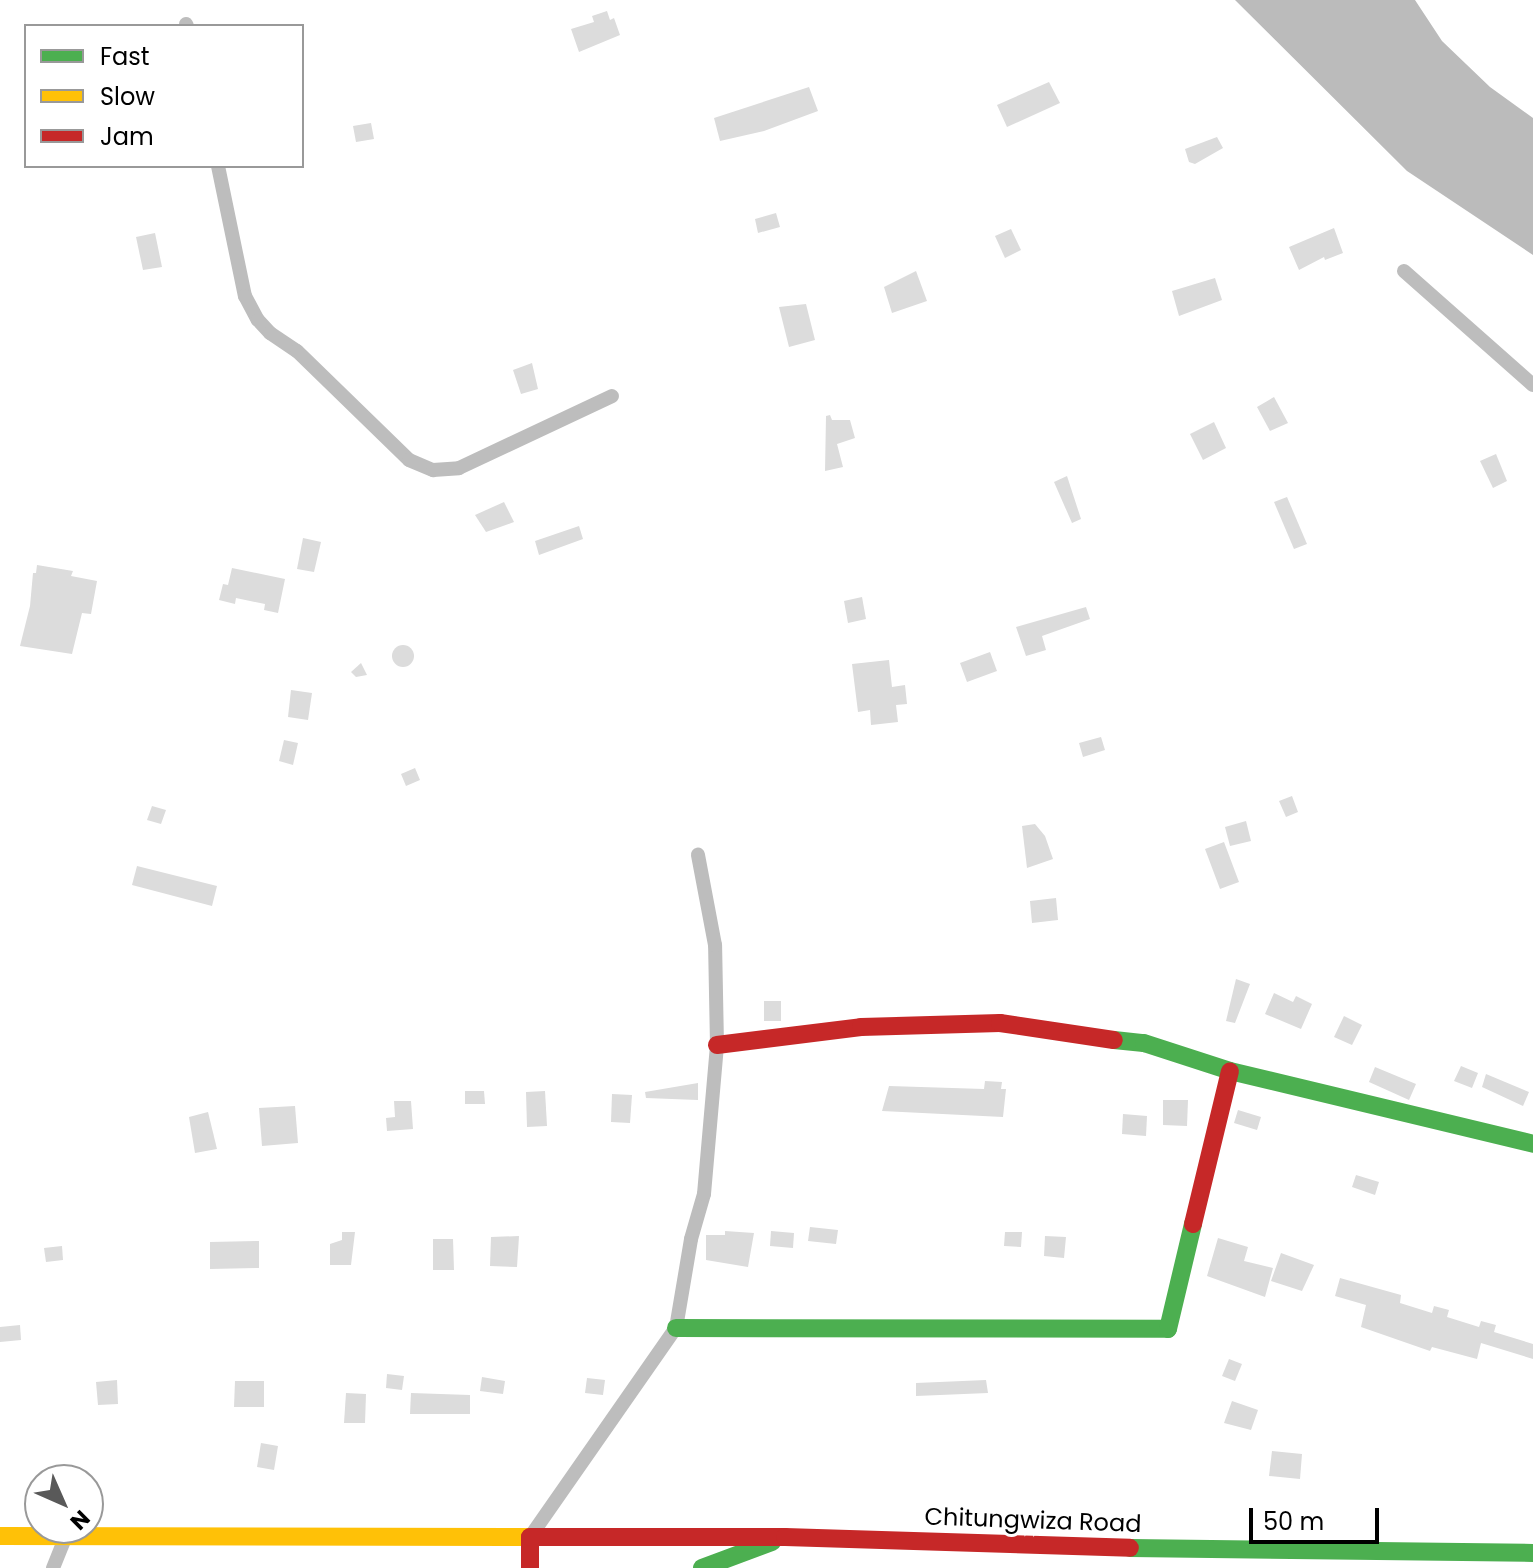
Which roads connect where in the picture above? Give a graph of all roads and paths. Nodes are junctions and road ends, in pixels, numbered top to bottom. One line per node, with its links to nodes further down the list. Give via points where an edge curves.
1 (218, 168): 4 (street, via 245,296 258,320 409,460 433,470 459,468)
2 (1404, 271): 3 (street)
3 (1533, 385)
4 (612, 396)
5 (698, 855): 6 (street, via 715,945)
6 (717, 1045): 7 (main road, via 861,1027 1000,1023 1144,1043); 9 (street, via 704,1194)
7 (1230, 1071): 8 (main road); 9 (main road, via 1168,1329)
8 (1533, 1144)
9 (676, 1328): 13 (street)
10 (104, 1534): 13 (main road, Chitungwiza Road)
11 (24, 1535): 12 (main road, Chitungwiza Road)
12 (0, 1536)
13 (530, 1537): 14 (main road, Chitungwiza Road); 18 (main road)
14 (785, 1537): 16 (main road, Chitungwiza Road); 19 (main road)
15 (63, 1544): 17 (street)
16 (1533, 1553)
17 (53, 1568)
18 (530, 1568)
19 (702, 1568)

